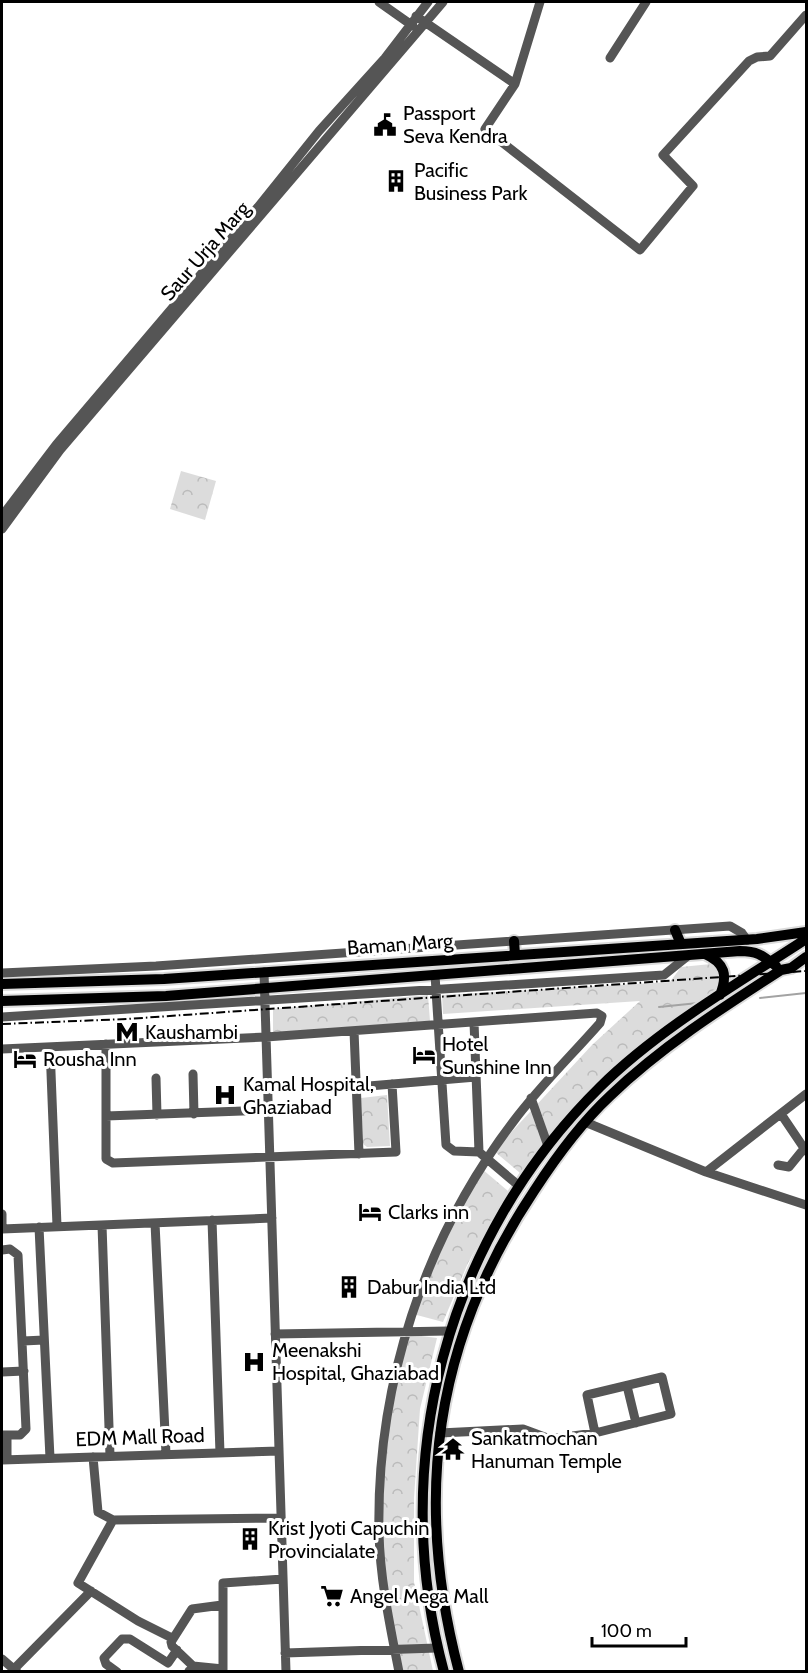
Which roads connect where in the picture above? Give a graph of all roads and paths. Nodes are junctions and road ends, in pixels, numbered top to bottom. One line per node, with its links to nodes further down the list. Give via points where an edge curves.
1 (379, 2): 7 (street)
2 (428, 2): 7 (street, Saur Urja Marg)
3 (443, 2): 7 (street, Saur Urja Marg)
4 (540, 2): 9 (street)
5 (646, 2): 8 (street)
6 (807, 15): 9 (street, via 770,57 748,62 663,155 693,186 640,250 485,129)
7 (417, 23): 9 (street); 10 (street, Saur Urja Marg, via 56,445)
8 (610, 58)
9 (515, 84)
10 (15, 505): 11 (street, Saur Urja Marg); 12 (street, Saur Urja Marg)
11 (2, 516)
12 (2, 529)
13 (675, 930): 16 (street); 17 (street, via 730,926); 18 (main road)
14 (807, 932): 17 (main road)
15 (807, 939): 25 (main road)
16 (514, 940): 19 (main road); 29 (street)
17 (752, 940): 18 (main road, Baman Marg); 25 (main road, Baman Marg, via 772,948)
18 (681, 944): 19 (main road, Baman Marg)
19 (515, 954): 22 (main road, Baman Marg)
20 (705, 954): 21 (main road, Baman Marg); 25 (main road, Baman Marg, via 754,951); 37 (main road, via 716,958 724,968)
21 (689, 955): 27 (main road, Baman Marg); 36 (street, via 664,975)
22 (473, 957): 24 (main road, Baman Marg); 27 (main road)
23 (807, 957): 26 (main road)
24 (460, 958): 28 (main road, Baman Marg); 30 (main road)
25 (775, 959): 26 (main road, Baman Marg); 37 (main road)
26 (786, 969): 63 (main road, via 648,1062)
27 (490, 971): 30 (main road, Baman Marg)
28 (264, 972): 32 (main road, Baman Marg); 35 (street)
29 (2, 973)
30 (461, 973): 31 (main road, Baman Marg)
31 (435, 975): 35 (main road, Baman Marg); 36 (street)
32 (59, 982): 33 (main road, Baman Marg); 38 (main road)
33 (42, 983): 34 (main road, Baman Marg); 39 (main road)
34 (2, 984)
35 (264, 988): 38 (main road, Baman Marg); 41 (street)
36 (436, 991): 41 (street); 44 (street)
37 (720, 996): 64 (main road, via 666,1033 601,1086)
38 (60, 999): 39 (main road, Baman Marg)
39 (42, 1000): 40 (main road, Baman Marg)
40 (2, 1001)
41 (265, 1002): 42 (street); 46 (street)
42 (2, 1017)
43 (474, 1022): 44 (street); 51 (street); 57 (street, via 597,1013 602,1016 600,1023)
44 (438, 1025): 45 (street); 53 (street)
45 (354, 1031): 46 (street); 55 (street)
46 (266, 1037): 47 (street); 58 (street)
47 (106, 1044): 48 (street); 62 (street)
48 (50, 1047): 49 (street); 78 (street)
49 (2, 1050)
50 (193, 1074): 59 (street)
51 (476, 1077): 53 (street); 67 (street)
52 (156, 1078): 61 (street)
53 (441, 1080): 54 (street); 67 (street, via 446,1145)
54 (392, 1084): 55 (street); 66 (street, via 396,1152)
55 (357, 1087): 66 (street)
56 (807, 1094): 60 (street)
57 (531, 1098): 64 (street); 67 (street)
58 (268, 1110): 59 (street); 68 (street)
59 (194, 1114): 61 (street)
60 (781, 1114): 65 (street); 70 (street)
61 (157, 1115): 62 (street)
62 (106, 1116): 68 (street, via 106,1159 110,1163)
63 (585, 1122): 70 (street); 82 (main road, via 550,1166)
64 (548, 1146): 71 (main road)
65 (806, 1148): 69 (street, via 789,1167)
66 (359, 1154): 68 (street)
67 (483, 1155): 71 (street); 84 (street, via 439,1244)
68 (270, 1158): 74 (street)
69 (778, 1165)
70 (706, 1172): 72 (street)
71 (518, 1185): 81 (main road)
72 (807, 1205)
73 (2, 1214): 80 (street)
74 (272, 1218): 75 (street); 86 (street)
75 (212, 1220): 76 (street); 97 (street)
76 (155, 1223): 77 (street); 98 (street)
77 (102, 1225): 78 (street); 99 (street)
78 (57, 1226): 79 (street)
79 (39, 1227): 80 (street); 87 (street)
80 (2, 1229)
81 (488, 1239): 82 (main road); 85 (main road)
82 (501, 1245): 93 (main road, via 467,1318 452,1366)
83 (2, 1250): 88 (street, via 10,1249 18,1255)
84 (406, 1331): 85 (street); 86 (street); 113 (street, via 388,1409 379,1503 380,1560)
85 (449, 1331): 104 (main road, via 430,1408)
86 (275, 1334): 96 (street)
87 (44, 1340): 88 (street); 101 (street)
88 (23, 1341): 89 (street)
89 (24, 1371): 90 (street); 95 (street, via 26,1429 20,1435)
90 (2, 1372)
91 (627, 1386): 92 (street); 92 (street, via 662,1377 671,1413); 94 (street, via 587,1395)
92 (636, 1423): 94 (street)
93 (440, 1433): 94 (street, via 523,1429 550,1438); 103 (main road)
94 (595, 1433)
95 (4, 1435): 102 (street)
96 (279, 1451): 97 (street, EDM Mall Road); 105 (street)
97 (220, 1453): 98 (street, EDM Mall Road)
98 (166, 1455): 99 (street, EDM Mall Road)
99 (110, 1456): 100 (street, EDM Mall Road)
100 (93, 1457): 101 (street, EDM Mall Road); 106 (street, via 98,1512)
101 (50, 1458): 102 (street, EDM Mall Road)
102 (4, 1460)
103 (436, 1505): 104 (street); 123 (main road, via 437,1561)
104 (424, 1507): 111 (main road, via 424,1560)
105 (281, 1518): 106 (street); 107 (street)
106 (113, 1520): 108 (street, via 78,1580)
107 (283, 1579): 109 (street, via 226,1581); 114 (street)
108 (91, 1591): 110 (street); 116 (street)
109 (222, 1605): 110 (street, via 195,1607); 118 (street)
110 (172, 1638): 112 (street, via 172,1646)
111 (437, 1648): 113 (street); 122 (main road)
112 (177, 1650): 117 (street); 119 (street, via 168,1663 122,1639 104,1658)
113 (394, 1651): 114 (street); 121 (street)
114 (285, 1653): 120 (street)
115 (2, 1659): 116 (street)
116 (16, 1670)
117 (189, 1670): 118 (street)
118 (223, 1670)
119 (117, 1671)
120 (286, 1671)
121 (399, 1671)
122 (444, 1671)
123 (459, 1671)

